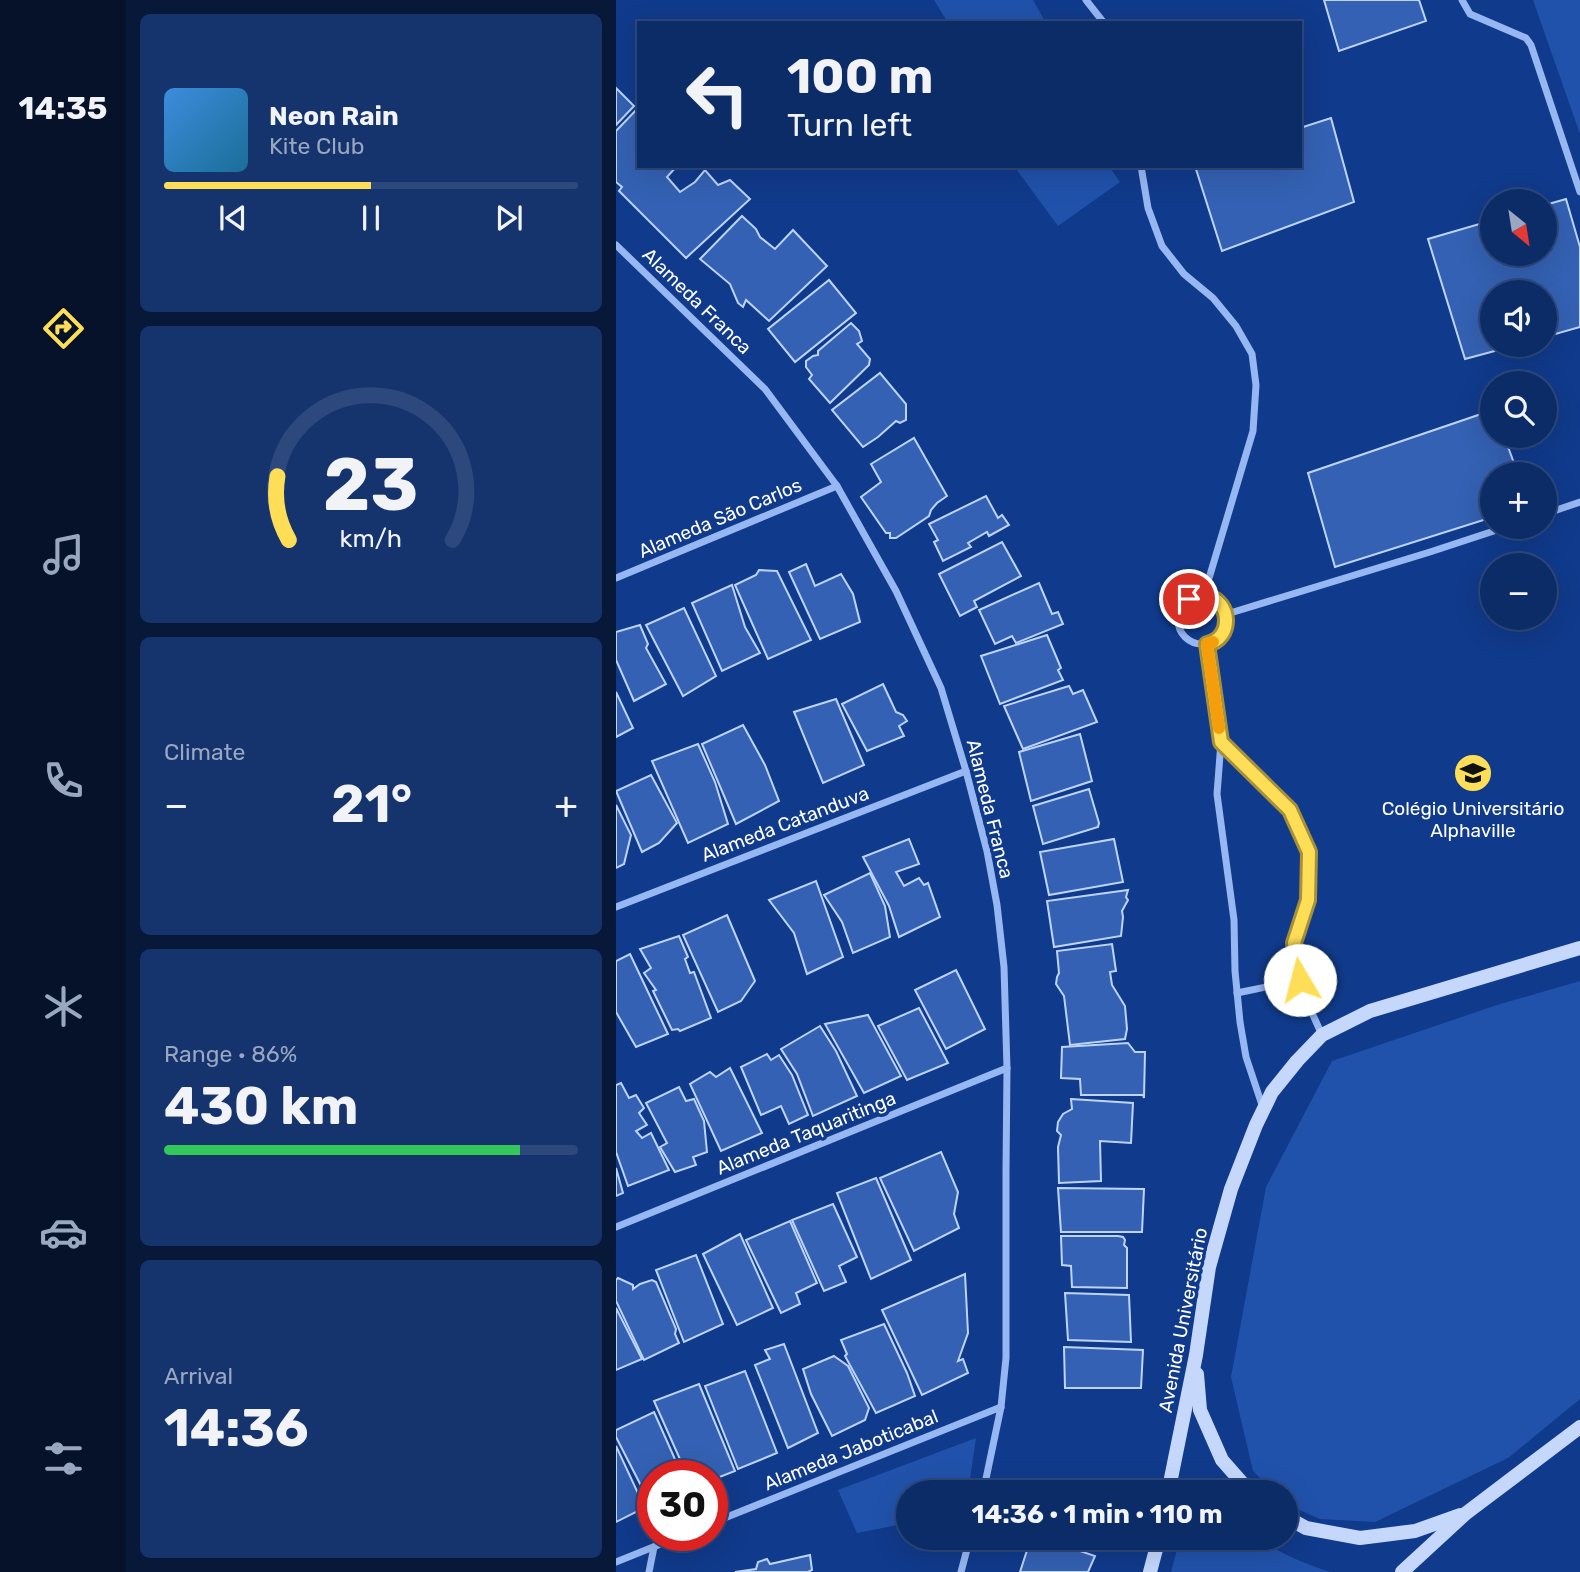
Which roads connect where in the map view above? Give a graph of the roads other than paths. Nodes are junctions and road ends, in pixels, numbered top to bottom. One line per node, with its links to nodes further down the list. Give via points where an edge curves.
1 (1086, 0): 3 (street)
2 (1462, 0): 5 (street, via 1470,14 1526,38 1531,45)
3 (1102, 21)
4 (1141, 168): 13 (street, via 1148,208 1162,246 1184,274 1213,298 1252,354 1256,385 1253,431)
5 (1580, 192)
6 (616, 245): 7 (street, Alameda Franca)
7 (620, 255): 8 (street, Alameda Franca, via 765,389)
8 (837, 486): 12 (street, Alameda São Carlos); 17 (street, Alameda Franca, via 896,591 941,688)
9 (1580, 502): 10 (street)
10 (1557, 510)
11 (1480, 536): 14 (street)
12 (616, 578)
13 (1204, 596): 14 (street, via 1218,601); 15 (street, via 1184,604 1177,625 1191,643)
14 (1227, 614): 15 (street, via 1222,636)
15 (1207, 644): 16 (street)
16 (1221, 742): 20 (street, via 1290,810 1309,852 1308,900 1294,943); 21 (street, via 1217,794 1234,920)
17 (966, 771): 18 (street, Alameda Catanduva); 23 (street, Alameda Franca, via 997,905)
18 (616, 907)
19 (1580, 948): 22 (main road, Avenida Universitário, via 1370,1011)
20 (1300, 980): 21 (street); 22 (street)
21 (1237, 993): 24 (street, via 1246,1056)
22 (1322, 1035): 24 (main road, Avenida Universitário, via 1272,1092)
23 (1007, 1068): 25 (street, Alameda Taquaritinga); 27 (street, Alameda Franca, via 1006,1358)
24 (1264, 1109): 26 (main road, Avenida Universitário, via 1221,1224 1209,1268)
25 (616, 1227)
26 (1196, 1355): 30 (main road, Avenida Universitário); 31 (main road, via 1200,1410 1222,1460)
27 (1001, 1407): 29 (street, Alameda Franca); 33 (street, Alameda Jaboticabal)
28 (1580, 1427): 32 (main road)
29 (986, 1480)
30 (1171, 1480)
31 (1240, 1480)
32 (1465, 1514): 34 (main road, via 1415,1531 1360,1538); 43 (main road)
33 (728, 1517)
34 (1298, 1524)
35 (967, 1550): 41 (street)
36 (1155, 1550): 42 (main road)
37 (644, 1551): 39 (street)
38 (653, 1551): 40 (street)
39 (616, 1562)
40 (649, 1572)
41 (961, 1572)
42 (1150, 1572)
43 (1402, 1572)

